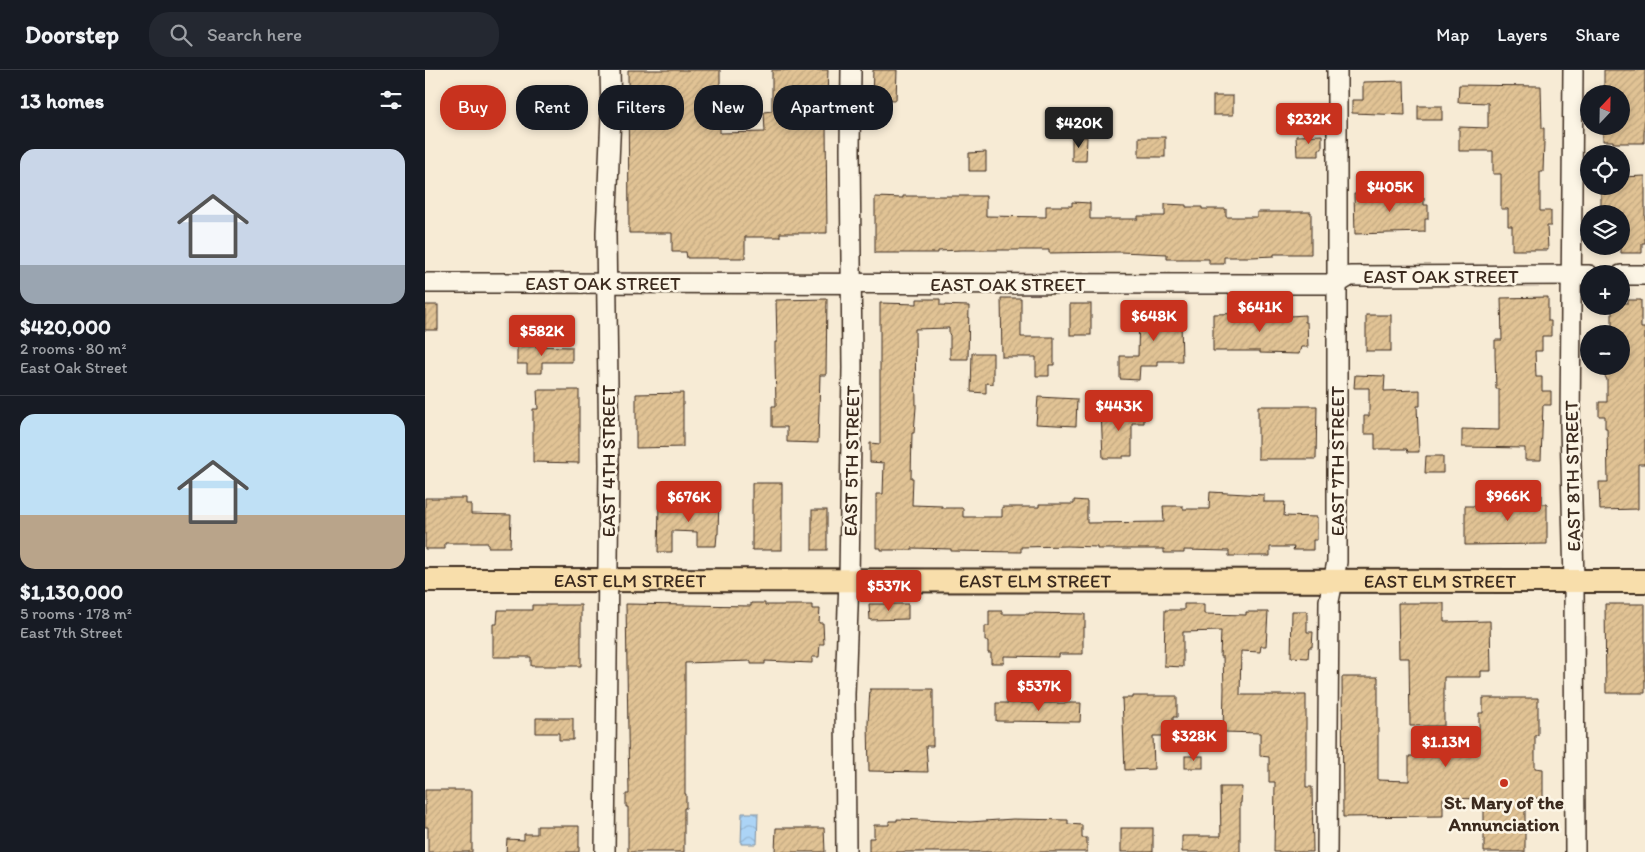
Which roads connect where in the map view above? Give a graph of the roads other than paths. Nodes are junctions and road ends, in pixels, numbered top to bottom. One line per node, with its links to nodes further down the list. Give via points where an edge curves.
1 (610, 70): 9 (street, EAST 4TH STREET)
2 (851, 70): 10 (street, EAST 5TH STREET)
3 (1337, 70): 11 (street, EAST 7TH STREET)
4 (1573, 70): 5 (street, EAST 8TH STREET)
5 (1580, 275): 11 (street, EAST OAK STREET, via 1350,276); 15 (street, EAST 8TH STREET, via 1570,424)
6 (1630, 275): 7 (street)
7 (1645, 275)
8 (425, 283): 9 (street, EAST OAK STREET)
9 (607, 283): 10 (street, EAST OAK STREET); 13 (street, EAST 4TH STREET)
10 (851, 284): 11 (street, EAST OAK STREET); 14 (street, EAST 5TH STREET)
11 (1337, 284): 17 (street, EAST 7TH STREET, via 1337,562)
12 (425, 580): 13 (main road, EAST ELM STREET)
13 (608, 581): 14 (main road, EAST ELM STREET); 18 (street, EAST 4TH STREET)
14 (849, 581): 17 (main road, EAST ELM STREET); 19 (street, EAST 5TH STREET, via 845,694)
15 (1574, 581): 16 (main road, EAST ELM STREET); 17 (main road, EAST ELM STREET); 21 (street, EAST 8TH STREET)
16 (1645, 581)
17 (1331, 591): 20 (street, EAST 7TH STREET)
18 (605, 852)
19 (846, 852)
20 (1327, 852)
21 (1575, 852)

